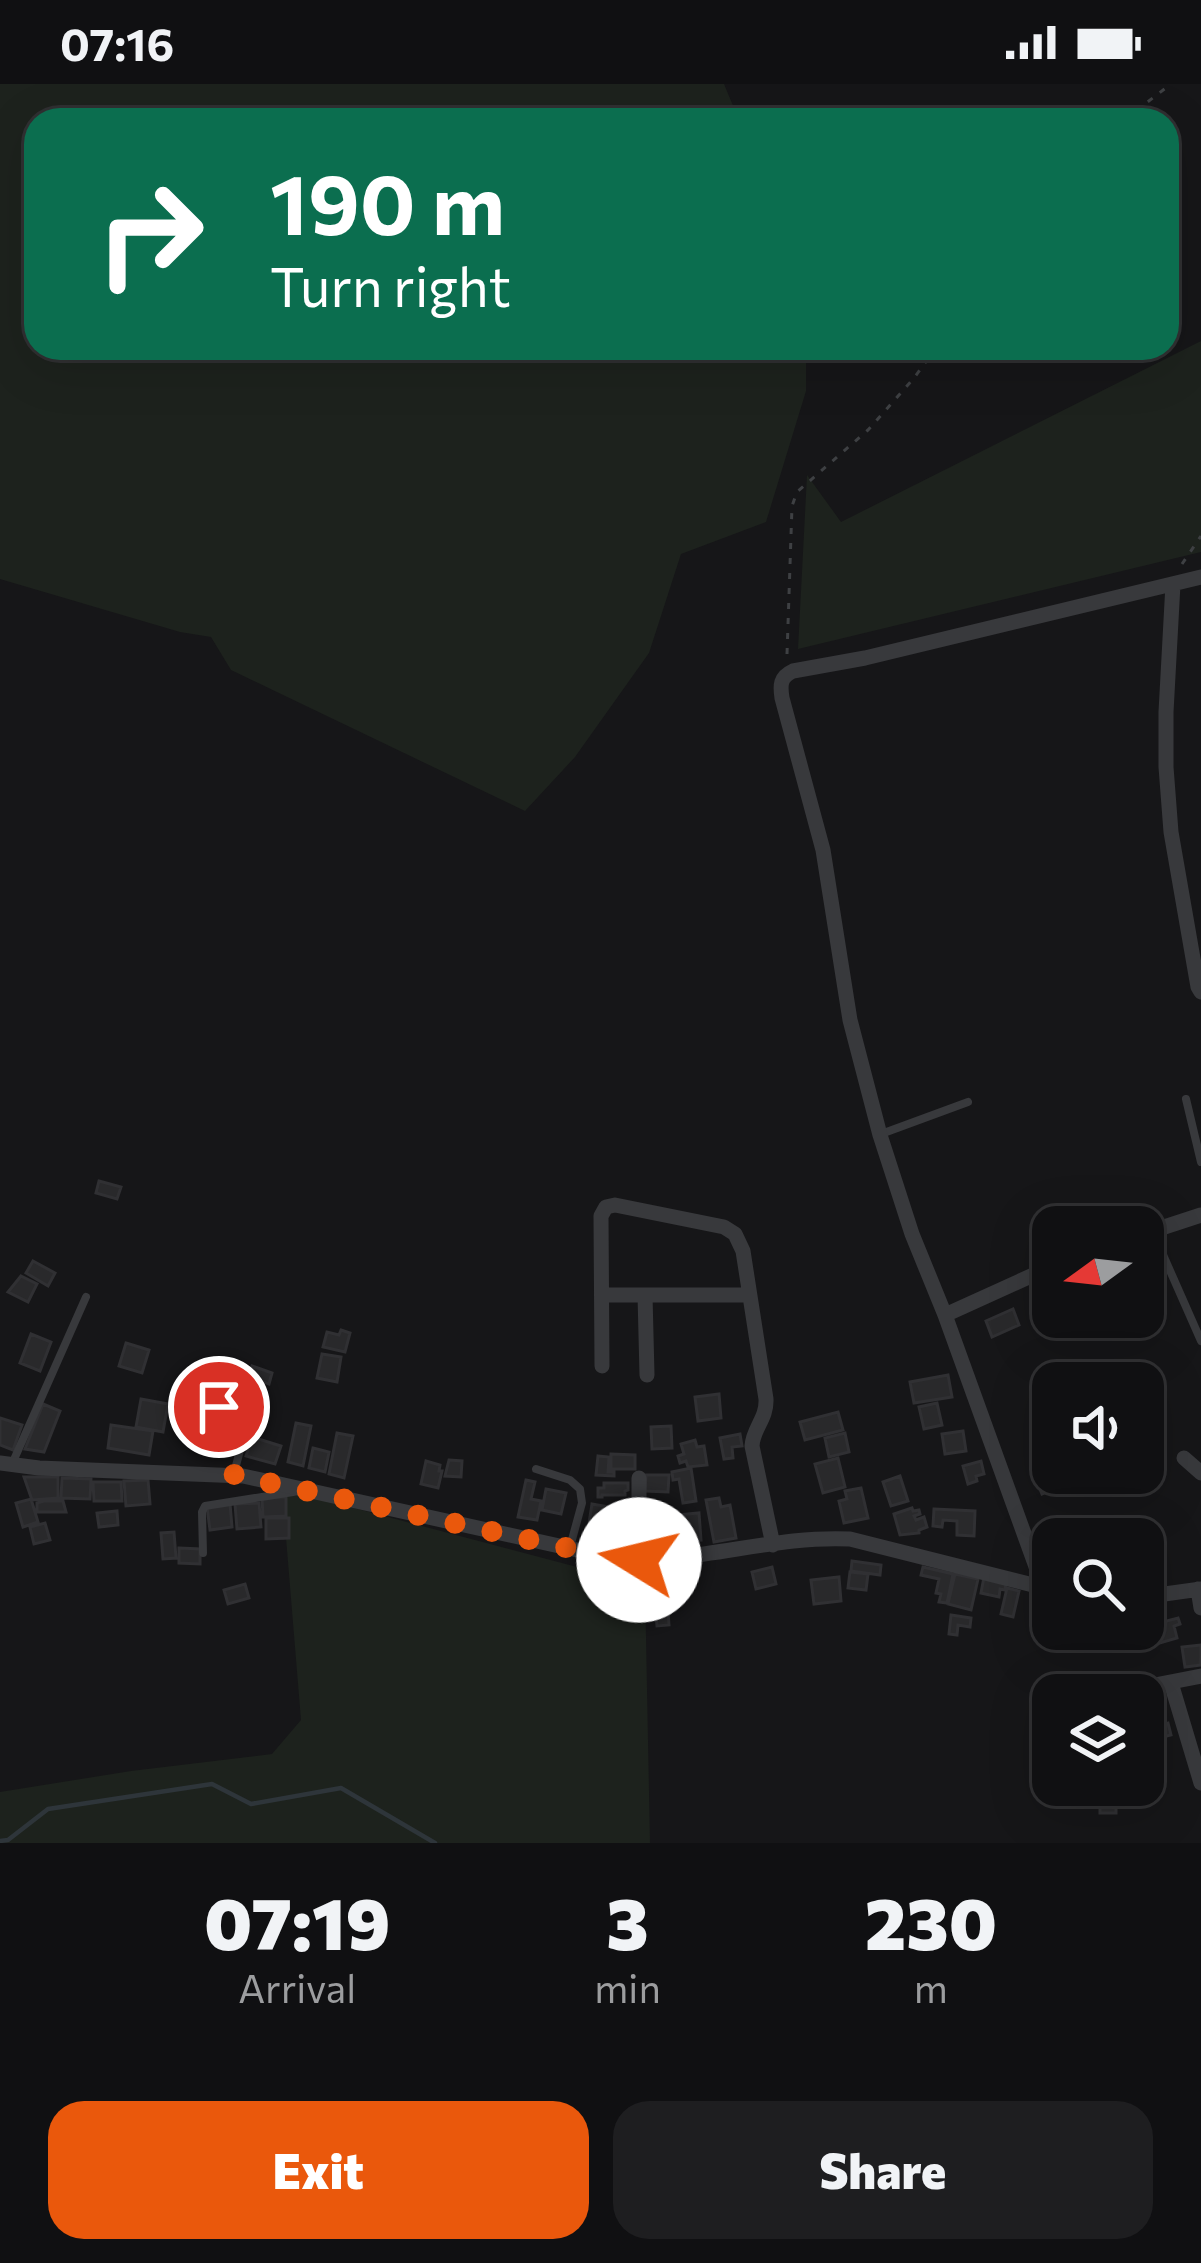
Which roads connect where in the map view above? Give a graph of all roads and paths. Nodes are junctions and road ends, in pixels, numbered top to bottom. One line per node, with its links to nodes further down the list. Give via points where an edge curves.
1 (1171, 84): 2 (path)
2 (1140, 108)
3 (927, 360): 7 (path, via 868,430 797,492)
4 (1201, 536): 6 (path)
5 (1201, 577): 6 (street)
6 (1173, 584): 7 (street); 8 (street, via 1168,807)
7 (787, 674): 11 (street, via 782,698 824,850 850,1020)
8 (1201, 992)
9 (1186, 1099): 12 (lane)
10 (968, 1102): 11 (lane)
11 (880, 1135): 21 (street)
12 (1201, 1162)
13 (1201, 1215): 14 (street)
14 (1164, 1227)
15 (1164, 1265): 22 (lane)
16 (1032, 1276): 21 (street)
17 (602, 1294): 18 (street); 19 (street, via 602,1216 615,1205 730,1230 741,1245); 23 (street)
18 (645, 1295): 19 (street); 24 (street)
19 (748, 1295): 33 (street, via 767,1407 752,1446)
20 (86, 1297): 27 (lane)
21 (945, 1315): 34 (street)
22 (1201, 1341)
23 (602, 1366)
24 (646, 1375)
25 (219, 1407): 30 (lane, via 242,1437)
26 (1184, 1458): 29 (street)
27 (6, 1464): 30 (street)
28 (536, 1469): 35 (lane, via 580,1490)
29 (1201, 1473)
30 (234, 1475): 32 (street)
31 (639, 1478): 37 (street)
32 (306, 1490): 35 (street); 36 (lane, via 205,1507)
33 (773, 1545): 37 (street); 38 (street, via 850,1539)
34 (1032, 1546)
35 (570, 1548): 37 (street)
36 (203, 1553)
37 (639, 1560)
38 (1032, 1584)
39 (1199, 1589): 40 (street); 41 (street)
40 (1164, 1594)
41 (1201, 1608)
42 (1201, 1676): 43 (street)
43 (1171, 1683): 44 (street); 45 (street)
44 (1164, 1684)
45 (1201, 1783)

